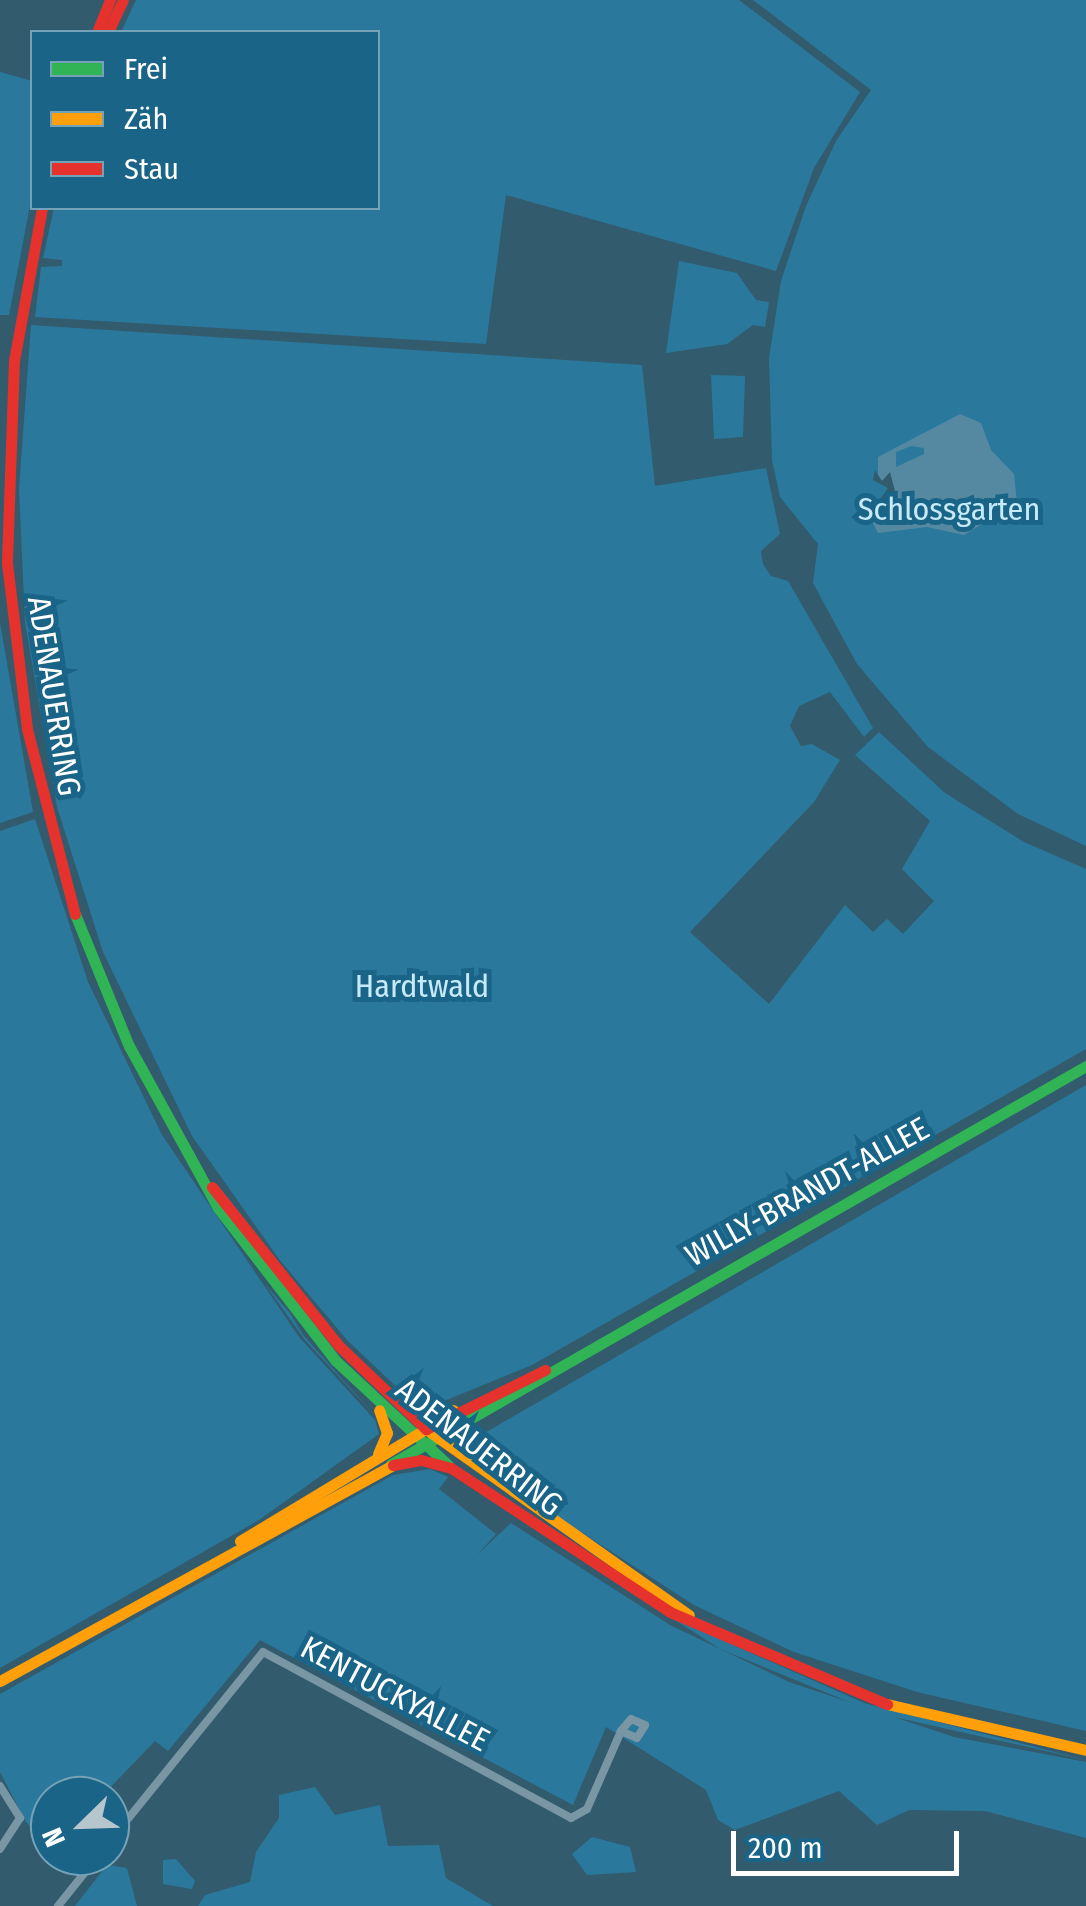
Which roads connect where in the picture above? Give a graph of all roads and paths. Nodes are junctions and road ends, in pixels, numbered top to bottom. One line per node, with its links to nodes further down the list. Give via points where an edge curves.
1 (110, 0): 3 (main road)
2 (123, 0): 4 (main road)
3 (97, 30)
4 (109, 30)
5 (42, 210): 7 (main road, ADENAUERRING, via 14,360 6,463 19,684 41,797 81,932 139,1066)
6 (1086, 1066): 8 (main road, WILLY-BRANDT-ALLEE)
7 (194, 1164): 9 (main road, ADENAUERRING, via 273,1284); 10 (main road, ADENAUERRING, via 308,1310)
8 (555, 1366): 11 (main road, WILLY-BRANDT-ALLEE); 14 (main road, WILLY-BRANDT-ALLEE)
9 (375, 1402): 13 (main road, ADENAUERRING); 16 (main road, via 387,1428)
10 (401, 1408): 11 (main road, via 428,1414); 12 (main road, ADENAUERRING)
11 (467, 1408): 12 (main road, WILLY-BRANDT-ALLEE)
12 (426, 1429): 13 (main road, WILLY-BRANDT-ALLEE); 14 (main road, ADENAUERRING)
13 (412, 1436): 15 (main road, ADENAUERRING); 16 (main road, WILLY-BRANDT-ALLEE)
14 (437, 1438): 15 (main road, WILLY-BRANDT-ALLEE); 20 (main road, ADENAUERRING)
15 (424, 1446): 17 (main road, WILLY-BRANDT-ALLEE); 18 (main road, ADENAUERRING)
16 (378, 1454): 19 (main road, WILLY-BRANDT-ALLEE)
17 (388, 1466): 18 (main road, via 421,1460); 19 (main road, WILLY-BRANDT-ALLEE)
18 (452, 1468): 20 (main road, ADENAUERRING, via 580,1557)
19 (226, 1553): 21 (main road, WILLY-BRANDT-ALLEE)
20 (703, 1626): 23 (main road, ADENAUERRING, via 896,1708)
21 (0, 1681)
22 (622, 1731): 25 (street, KENTUCKYALLEE, via 587,1809 570,1818 263,1652)
23 (1086, 1750)
24 (0, 1786): 26 (street, via 20,1818)
25 (130, 1816)
26 (0, 1849)
27 (82, 1876): 28 (street)
28 (58, 1906)

